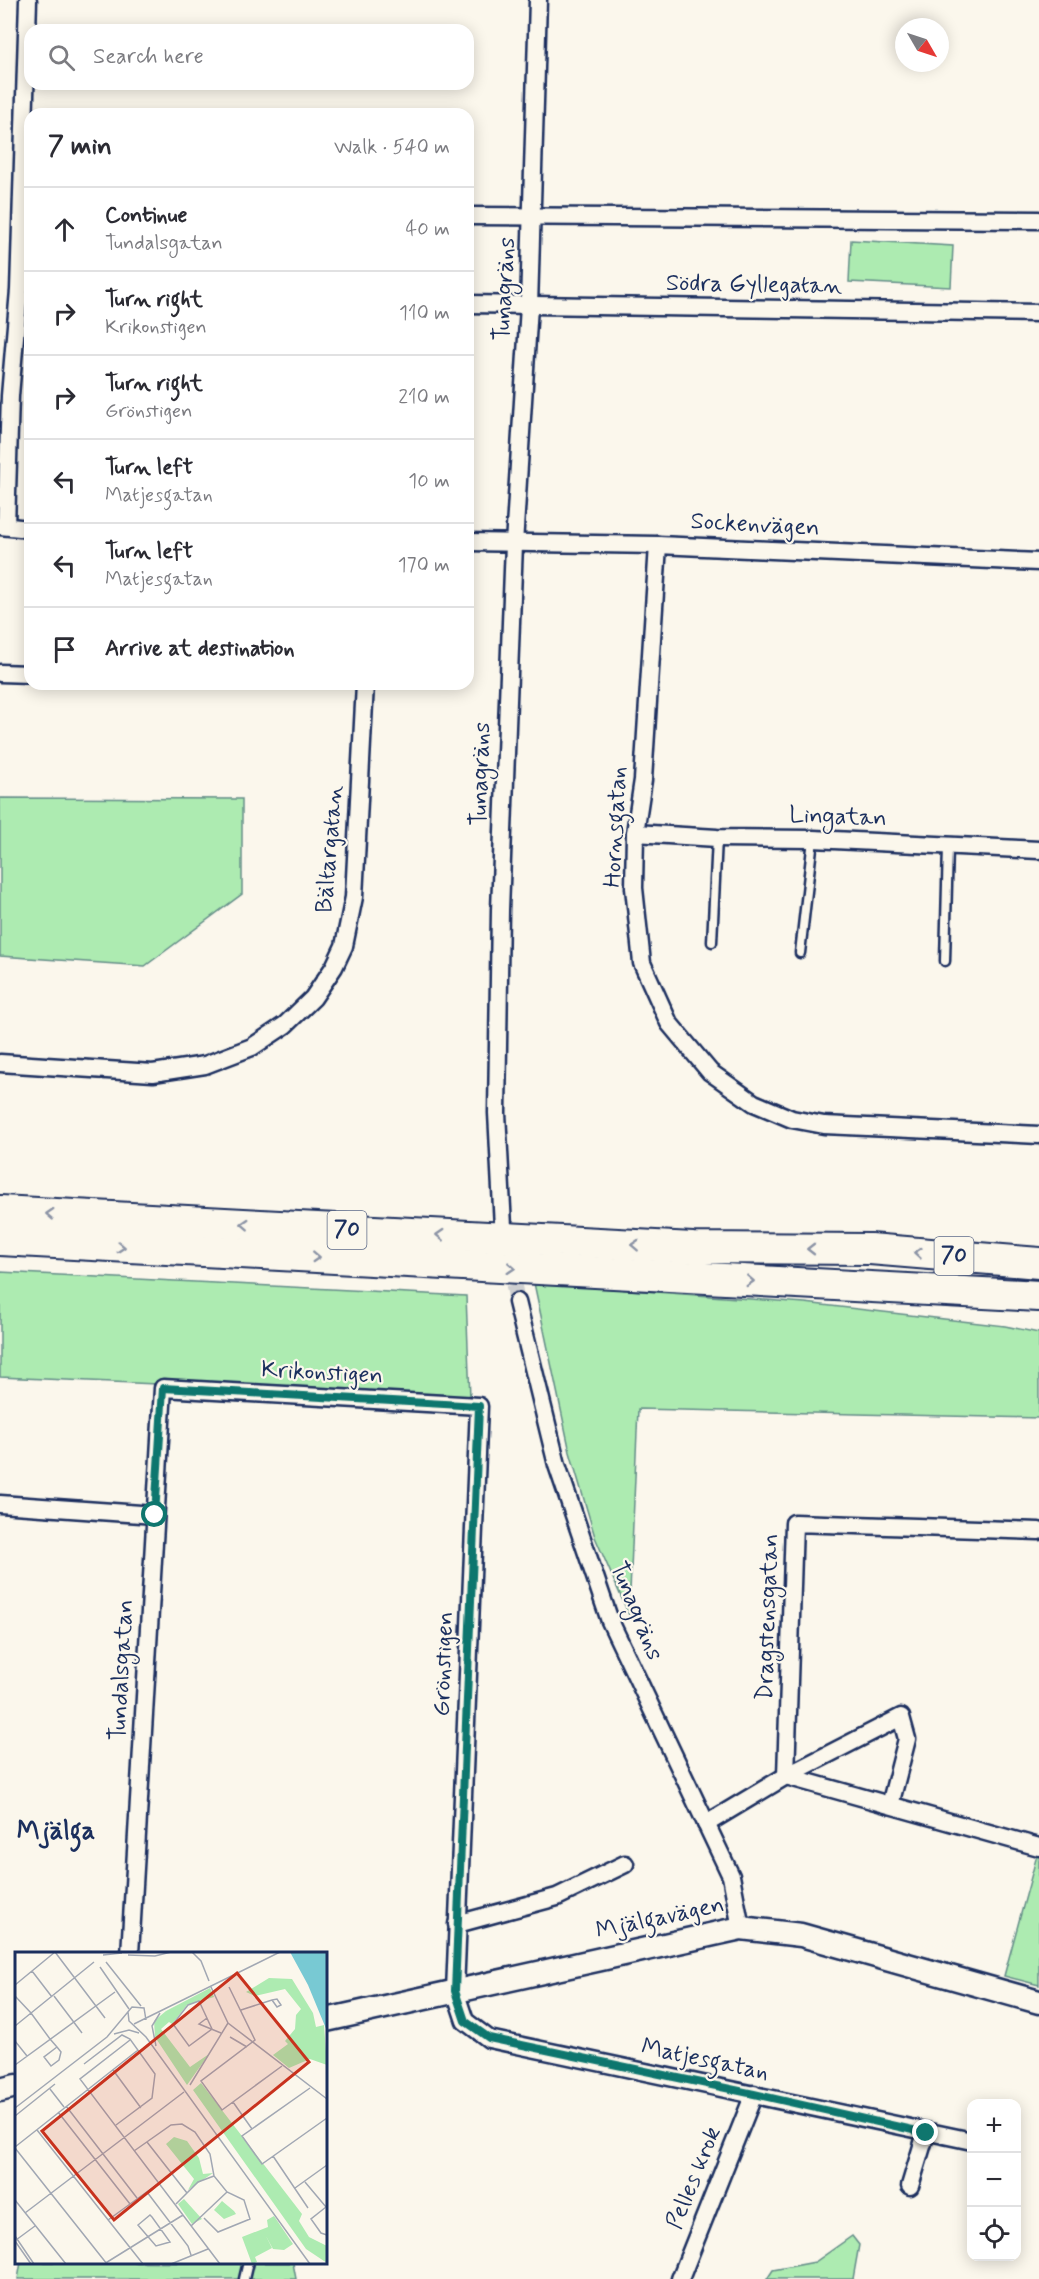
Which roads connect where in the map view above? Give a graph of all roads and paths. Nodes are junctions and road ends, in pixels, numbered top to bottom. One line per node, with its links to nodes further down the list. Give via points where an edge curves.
1 (28, 0): 3 (street)
2 (538, 0): 7 (street, Tunagräns)
3 (28, 24)
4 (27, 90): 5 (street)
5 (26, 108)
6 (474, 216): 7 (street)
7 (532, 218): 8 (street); 11 (street, Tunagräns)
8 (1039, 220)
9 (24, 295): 13 (street)
10 (474, 304): 11 (street, Södra Gyllegatan)
11 (529, 306): 12 (street, Södra Gyllegatan); 17 (street, Tunagräns)
12 (1039, 313)
13 (5, 396): 14 (street)
14 (3, 526): 15 (street)
15 (24, 528)
16 (474, 542): 17 (street, Sockenvägen)
17 (514, 544): 18 (street, Sockenvägen); 34 (street, Tunagräns, via 500,910 497,1113)
18 (658, 545): 19 (street, Sockenvägen); 23 (street, Hornsgatan, via 643,780)
19 (1039, 562)
20 (0, 673): 21 (street)
21 (24, 674)
22 (365, 690): 31 (street, Bältargatan, via 354,897 344,946 313,998 285,1025 252,1047 205,1065 153,1074)
23 (635, 833): 24 (street, Lingatan); 32 (street, Hornsgatan, via 634,888 642,963 669,1023 710,1072 754,1103 792,1119 878,1129)
24 (717, 838): 25 (street, Lingatan); 28 (lane)
25 (813, 839): 26 (street, Lingatan); 29 (lane)
26 (948, 846): 27 (street, Lingatan); 30 (lane)
27 (1039, 850)
28 (712, 942)
29 (800, 953)
30 (945, 961)
31 (0, 1063)
32 (1039, 1135)
33 (0, 1211): 36 (highway, 70, one-way to 33, via 870,1249 693,1248)
34 (503, 1227)
35 (0, 1240): 37 (highway, 70, one-way to 37)
36 (1039, 1263)
37 (985, 1294): 38 (highway, 70); 40 (highway)
38 (1039, 1296)
39 (516, 1302): 48 (street, Tunagräns, via 557,1466 610,1621)
40 (1039, 1313)
41 (163, 1388): 42 (street, Krikonstigen); 44 (street, Tundalsgatan)
42 (479, 1406): 51 (street, Grönstigen)
43 (0, 1504): 44 (street)
44 (155, 1515): 53 (street, Tundalsgatan)
45 (1039, 1531): 46 (street, Dragstensgatan, via 794,1523)
46 (786, 1776): 47 (street); 47 (street, via 901,1717 907,1739); 48 (street)
47 (890, 1805): 49 (street)
48 (706, 1824): 52 (street, Tunagräns, via 731,1876)
49 (1039, 1847)
50 (625, 1863): 51 (street, via 557,1897)
51 (457, 1924): 54 (street, Grönstigen)
52 (741, 1928): 54 (street, Mjälgavägen); 55 (street, Mjälgavägen, via 801,1935)
53 (130, 1952)
54 (455, 1991): 56 (street, Mjälgavägen); 59 (street, Matjesgatan, via 465,2021 489,2038)
55 (1039, 2002)
56 (327, 2020)
57 (15, 2086): 58 (street)
58 (0, 2090)
59 (754, 2094): 60 (street, Matjesgatan); 65 (street, Pelles krok)
60 (926, 2133): 61 (street, Matjesgatan); 62 (street)
61 (967, 2140)
62 (910, 2186)
63 (248, 2264): 64 (lane)
64 (244, 2279)
65 (680, 2279)

